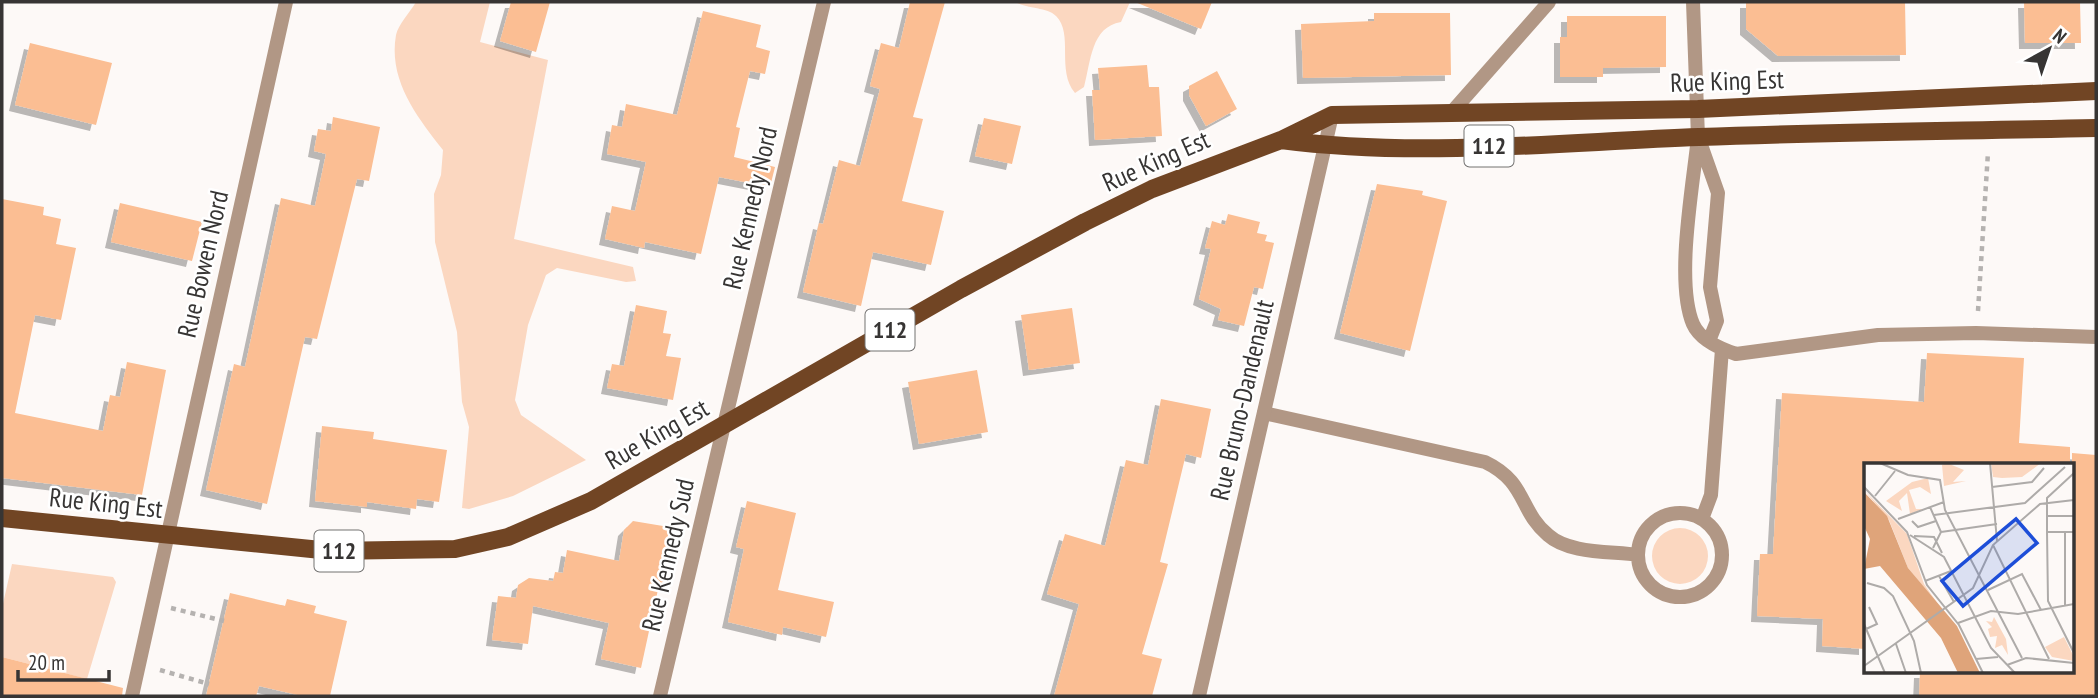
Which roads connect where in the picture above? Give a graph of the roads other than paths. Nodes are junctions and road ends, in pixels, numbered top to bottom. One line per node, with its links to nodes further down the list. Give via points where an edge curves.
1 (286, 2): 20 (street, Rue Bowen Nord)
2 (824, 2): 17 (street, Rue Kennedy Nord)
3 (1549, 2): 7 (street)
4 (1693, 2): 6 (street)
5 (2096, 91): 6 (main road, Rue King Est / 112)
6 (1698, 109): 7 (main road, Rue King Est / 112); 10 (street)
7 (1451, 113): 8 (main road, Rue King Est / 112)
8 (1332, 115): 11 (main road, Rue King Est / 112); 12 (street, Rue Bruno-Dandenault)
9 (2096, 128): 10 (main road, Rue King Est / 112)
10 (1698, 137): 12 (main road, Rue King Est / 112, via 1479,146); 14 (street, via 1718,194 1710,288 1717,321); 14 (street, via 1685,289 1694,327)
11 (1281, 140): 12 (main road, Rue King Est / 112); 17 (main road, Rue King Est / 112, via 1193,172 1085,222)
12 (1325, 146): 16 (street, Rue Bruno-Dandenault)
13 (2096, 337): 15 (street, via 1878,335 1736,354)
14 (1709, 341): 15 (street)
15 (1722, 349): 19 (street, via 1711,495)
16 (1264, 413): 21 (street, via 1485,463 1513,481 1548,536 1567,546); 24 (street, Rue Bruno-Dandenault)
17 (724, 426): 20 (main road, Rue King Est / 112, via 591,501 508,537 477,545 395,552 331,551); 23 (street, Rue Kennedy Sud)
18 (2, 518): 20 (main road, Rue King Est / 112)
19 (1702, 519): 21 (street, via 1683,513 1664,516 1642,536); 21 (street, via 1720,542 1722,561 1716,579 1701,592 1674,597 1657,591 1641,571)
20 (169, 536): 22 (street, Rue Bowen Nord)
21 (1638, 555)
22 (132, 696)
23 (660, 696)
24 (1199, 696)

